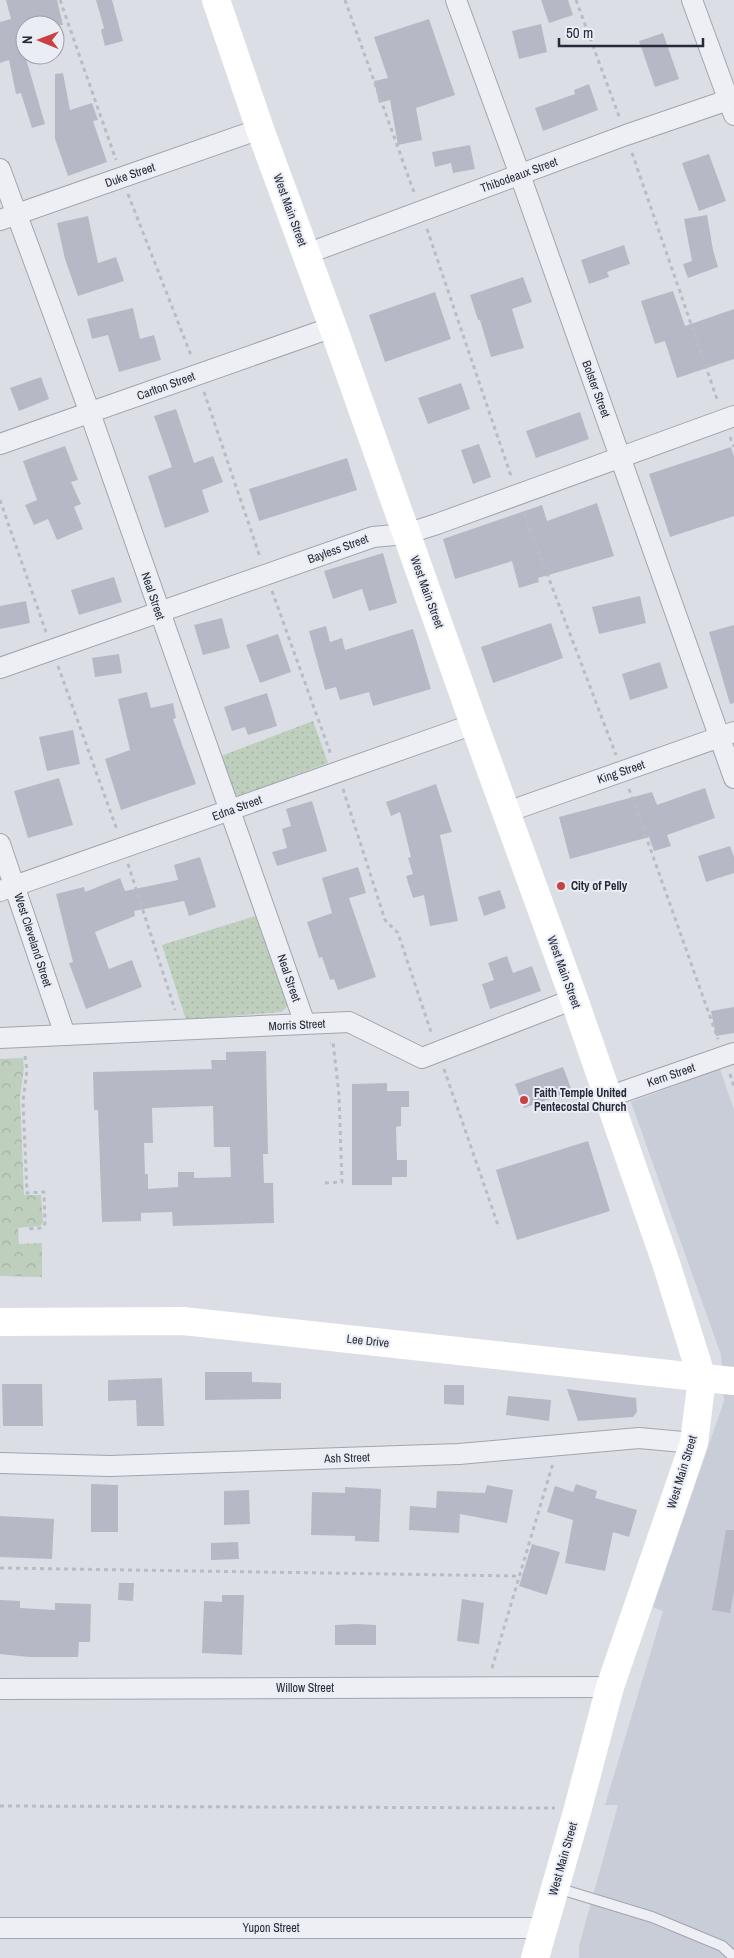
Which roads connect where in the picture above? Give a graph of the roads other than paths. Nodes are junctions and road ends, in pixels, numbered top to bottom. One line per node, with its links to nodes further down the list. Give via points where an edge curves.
1 (216, 0): 5 (main road, West Main Street)
2 (456, 0): 7 (street, Bolster Street)
3 (692, 0): 4 (street)
4 (732, 104): 7 (street, Thibodeaux Street, via 626,135)
5 (260, 129): 8 (street, Duke Street); 9 (main road, West Main Street)
6 (0, 169): 8 (street, Neal Street)
7 (520, 174): 9 (street, Thibodeaux Street); 14 (street, Bolster Street)
8 (8, 217): 11 (street, Neal Street)
9 (306, 254): 10 (main road, West Main Street)
10 (333, 327): 11 (street, Carlton Street); 15 (main road, West Main Street)
11 (90, 413): 13 (street, Carlton Street); 16 (street, Neal Street)
12 (729, 418): 14 (street, Bayless Street)
13 (0, 444)
14 (621, 459): 15 (street, Bayless Street); 19 (street, Bolster Street)
15 (406, 534): 16 (street, Bayless Street, via 373,537); 18 (main road, West Main Street)
16 (159, 612): 17 (street, Bayless Street); 21 (street, Neal Street)
17 (0, 668)
18 (474, 724): 21 (street, Edna Street); 22 (main road, West Main Street)
19 (727, 735): 20 (street, Bolster Street); 22 (street, King Street)
20 (734, 778)
21 (231, 810): 24 (street, Edna Street); 26 (street, Neal Street)
22 (507, 812): 25 (main road, West Main Street)
23 (0, 844): 24 (street, West Cleveland Street)
24 (8, 889): 27 (street, West Cleveland Street)
25 (574, 999): 26 (street, Morris Street, via 422,1058 349,1022); 30 (main road, West Main Street)
26 (305, 1024): 27 (street, Morris Street)
27 (65, 1036): 28 (street, Morris Street)
28 (0, 1038)
29 (729, 1054): 30 (street, Kern Street)
30 (608, 1097): 32 (main road, West Main Street)
31 (0, 1322): 32 (main road, Lee Drive, via 183,1321)
32 (702, 1378): 33 (main road, Lee Drive); 34 (main road, West Main Street)
33 (734, 1381)
34 (694, 1443): 35 (street, Ash Street, via 638,1438 459,1454 110,1466); 36 (main road, West Main Street)
35 (0, 1463)
36 (610, 1687): 37 (street, Willow Street); 38 (main road, West Main Street)
37 (0, 1689)
38 (555, 1887): 40 (main road, West Main Street); 41 (lane, via 652,1917 722,1946)
39 (0, 1928): 40 (street, Yupon Street)
40 (543, 1928): 42 (main road, West Main Street)
41 (734, 1957)
42 (535, 1958)

